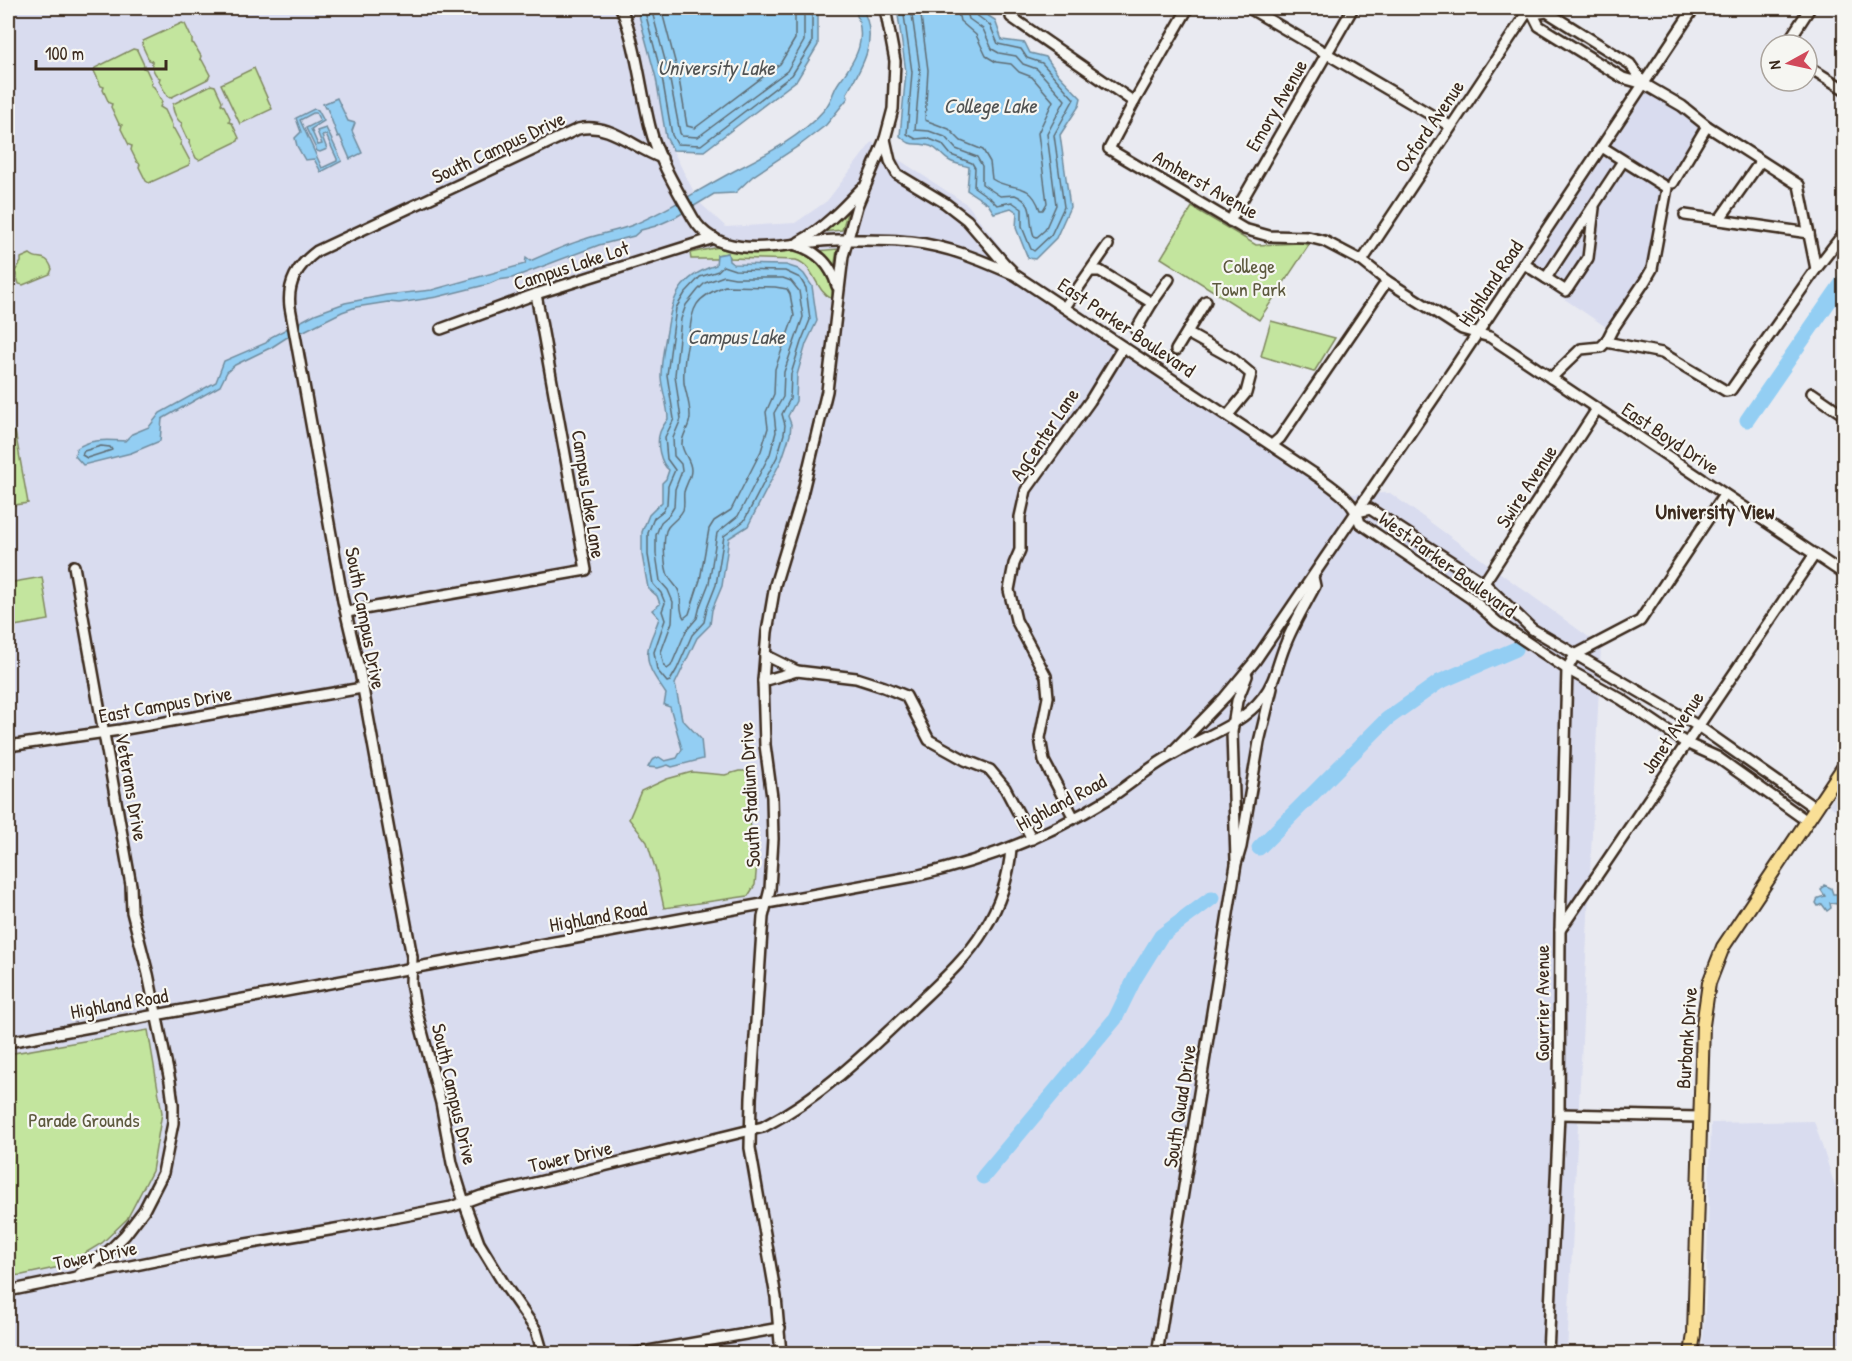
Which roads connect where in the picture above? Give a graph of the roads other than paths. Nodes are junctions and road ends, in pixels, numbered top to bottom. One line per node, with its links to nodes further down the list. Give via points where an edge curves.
1 (621, 8): 20 (street)
2 (885, 8): 18 (street, South Stadium Drive, via 895,74 893,109)
3 (1019, 8): 15 (street, via 1011,17)
4 (1188, 8): 15 (street)
5 (1249, 8): 11 (street)
6 (1353, 8): 11 (street, Emory Avenue)
7 (1694, 8): 13 (street, Highland Road)
8 (1810, 8): 10 (street)
9 (1530, 10): 13 (street, via 1539,26 1623,78); 13 (street, via 1547,12 1630,64); 16 (street, Oxford Avenue)
10 (1794, 33)
11 (1326, 54): 16 (street); 28 (street, Emory Avenue)
12 (1819, 73): 14 (street)
13 (1644, 84): 17 (street); 19 (street, Highland Road)
14 (1845, 89)
15 (1134, 102): 28 (street, Amherst Avenue, via 1109,149)
16 (1450, 126): 35 (street, Oxford Avenue)
17 (1707, 126): 22 (street); 23 (street)
18 (885, 139): 24 (street, South Stadium Drive); 41 (street, via 897,174 967,220)
19 (1602, 147): 21 (street); 36 (street, Highland Road)
20 (662, 158): 31 (street, via 694,220); 68 (street, South Campus Drive, via 606,129 578,129 317,251 294,276 289,289 290,307)
21 (1623, 161): 25 (street); 52 (street, via 1667,188 1652,269)
22 (1760, 162): 27 (street); 29 (street, via 1799,185)
23 (1673, 183)
24 (865, 185): 32 (street, South Stadium Drive); 33 (street, via 832,218)
25 (1595, 204): 39 (street); 39 (street, via 1588,258 1566,291)
26 (1684, 215): 27 (street)
27 (1719, 220): 29 (street)
28 (1230, 221): 35 (street, Amherst Avenue, via 1256,233 1324,241)
29 (1809, 233): 37 (street)
30 (1845, 233): 37 (street)
31 (714, 238): 33 (street, East Parker Boulevard, via 738,246 763,248); 44 (street, Campus Lake Lot)
32 (848, 240): 33 (street, East Parker Boulevard); 41 (street, East Parker Boulevard, via 913,242 945,248); 43 (street, South Stadium Drive)
33 (794, 244): 43 (street, via 822,259)
34 (1108, 245): 38 (street)
35 (1362, 261): 42 (street, Amherst Avenue)
36 (1524, 264): 39 (street); 51 (street, Highland Road)
37 (1816, 269): 52 (street, via 1731,390 1726,391 1662,353)
38 (1092, 271): 46 (street); 47 (street)
39 (1546, 278)
40 (1169, 279): 46 (street)
41 (1024, 281): 47 (street, East Parker Boulevard)
42 (1387, 281): 51 (street, Amherst Avenue, via 1462,329); 60 (street)
43 (838, 291): 69 (street, South Stadium Drive, via 827,391 775,585)
44 (536, 294): 48 (street, Campus Lake Lot); 68 (street, Campus Lake Lane, via 586,570)
45 (1206, 301): 50 (street)
46 (1152, 303): 49 (street)
47 (1065, 307): 53 (street, East Parker Boulevard)
48 (441, 329)
49 (1136, 330)
50 (1187, 333): 54 (street); 59 (street, via 1232,358 1251,374 1246,393)
51 (1477, 334): 55 (street, East Boyd Drive, via 1490,337); 62 (street, Highland Road)
52 (1606, 342): 55 (street, via 1581,349)
53 (1123, 347): 59 (street, East Parker Boulevard); 85 (street, AgCenter Lane, via 1026,490 1020,517 1020,550 1009,590 1016,620 1046,676 1048,697 1040,738 1044,761)
54 (1176, 350)
55 (1551, 378): 57 (street, East Boyd Drive)
56 (1812, 393): 58 (street)
57 (1597, 410): 61 (street, East Boyd Drive); 67 (street, Swire Avenue)
58 (1845, 415)
59 (1228, 416): 60 (street, East Parker Boulevard)
60 (1272, 445): 62 (street, East Parker Boulevard, via 1337,490)
61 (1724, 495): 63 (street, East Boyd Drive); 70 (street, via 1640,621)
62 (1357, 512): 66 (street, Highland Road); 67 (street, West Parker Boulevard, via 1370,509); 71 (street, West Parker Boulevard, via 1360,523)
63 (1815, 554): 65 (street, East Boyd Drive); 78 (street, Janet Avenue)
64 (74, 566): 79 (street, Veterans Drive)
65 (1845, 574)
66 (1313, 577): 72 (street, Highland Road); 75 (street, Highland Road, via 1315,586 1286,644)
67 (1484, 583): 70 (street, West Parker Boulevard, via 1532,629)
68 (346, 612): 76 (street, South Campus Drive)
69 (765, 655): 73 (street); 74 (street, South Stadium Drive)
70 (1575, 655): 71 (street, Gourrier Avenue); 78 (street, West Parker Boulevard)
71 (1567, 669): 80 (street, West Parker Boulevard); 91 (street, Gourrier Avenue)
72 (1248, 670): 77 (street, South Quad Drive); 82 (street, Highland Road)
73 (797, 671): 74 (street); 87 (street, via 856,678 906,696 929,740 990,770 1005,788)
74 (763, 681): 90 (street, South Stadium Drive, via 773,839)
75 (1273, 681): 77 (street, Highland Road, via 1262,699); 89 (street, South Quad Drive)
76 (362, 688): 79 (street, East Campus Drive); 92 (street, South Campus Drive)
77 (1232, 723): 82 (street, Highland Road); 89 (street, South Quad Drive)
78 (1698, 726): 80 (street, Janet Avenue); 84 (street, West Parker Boulevard)
79 (103, 733): 81 (street, East Campus Drive); 93 (street, Veterans Drive, via 131,885 132,912)
80 (1686, 742): 86 (street, West Parker Boulevard, via 1717,757); 91 (street, Janet Avenue)
81 (8, 746)
82 (1169, 756): 85 (street, Highland Road)
83 (1845, 766): 84 (main road, Burbank Drive)
84 (1815, 808): 86 (main road, Burbank Drive)
85 (1074, 818): 87 (street, Highland Road)
86 (1807, 821): 96 (main road, Burbank Drive, via 1733,930 1712,971 1703,1025)
87 (1032, 839): 88 (street, Highland Road)
88 (1011, 848): 90 (street, Highland Road, via 946,869); 97 (street, Tower Drive, via 1004,885 990,919 963,958 850,1068 795,1110)
89 (1236, 864): 105 (street, South Quad Drive)
90 (767, 903): 92 (street, Highland Road); 97 (street, South Stadium Drive, via 763,917)
91 (1560, 930): 95 (street, Gourrier Avenue)
92 (411, 968): 93 (street, Highland Road); 98 (street, South Campus Drive, via 415,1005)
93 (156, 1014): 94 (street, Highland Road); 99 (street, Veterans Drive, via 174,1115 163,1173 148,1204 125,1235)
94 (8, 1042)
95 (1559, 1114): 96 (street); 106 (street, Gourrier Avenue)
96 (1700, 1118): 107 (main road, Burbank Drive)
97 (751, 1131): 98 (street, Tower Drive); 101 (street, South Stadium Drive, via 750,1148)
98 (464, 1202): 99 (street, Tower Drive); 102 (street, South Campus Drive, via 479,1243 536,1330)
99 (76, 1278): 100 (street, Tower Drive)
100 (8, 1291)
101 (780, 1328): 103 (street); 104 (street, South Stadium Drive)
102 (543, 1353)
103 (631, 1353)
104 (781, 1353)
105 (1157, 1353)
106 (1548, 1353)
107 (1692, 1353)

